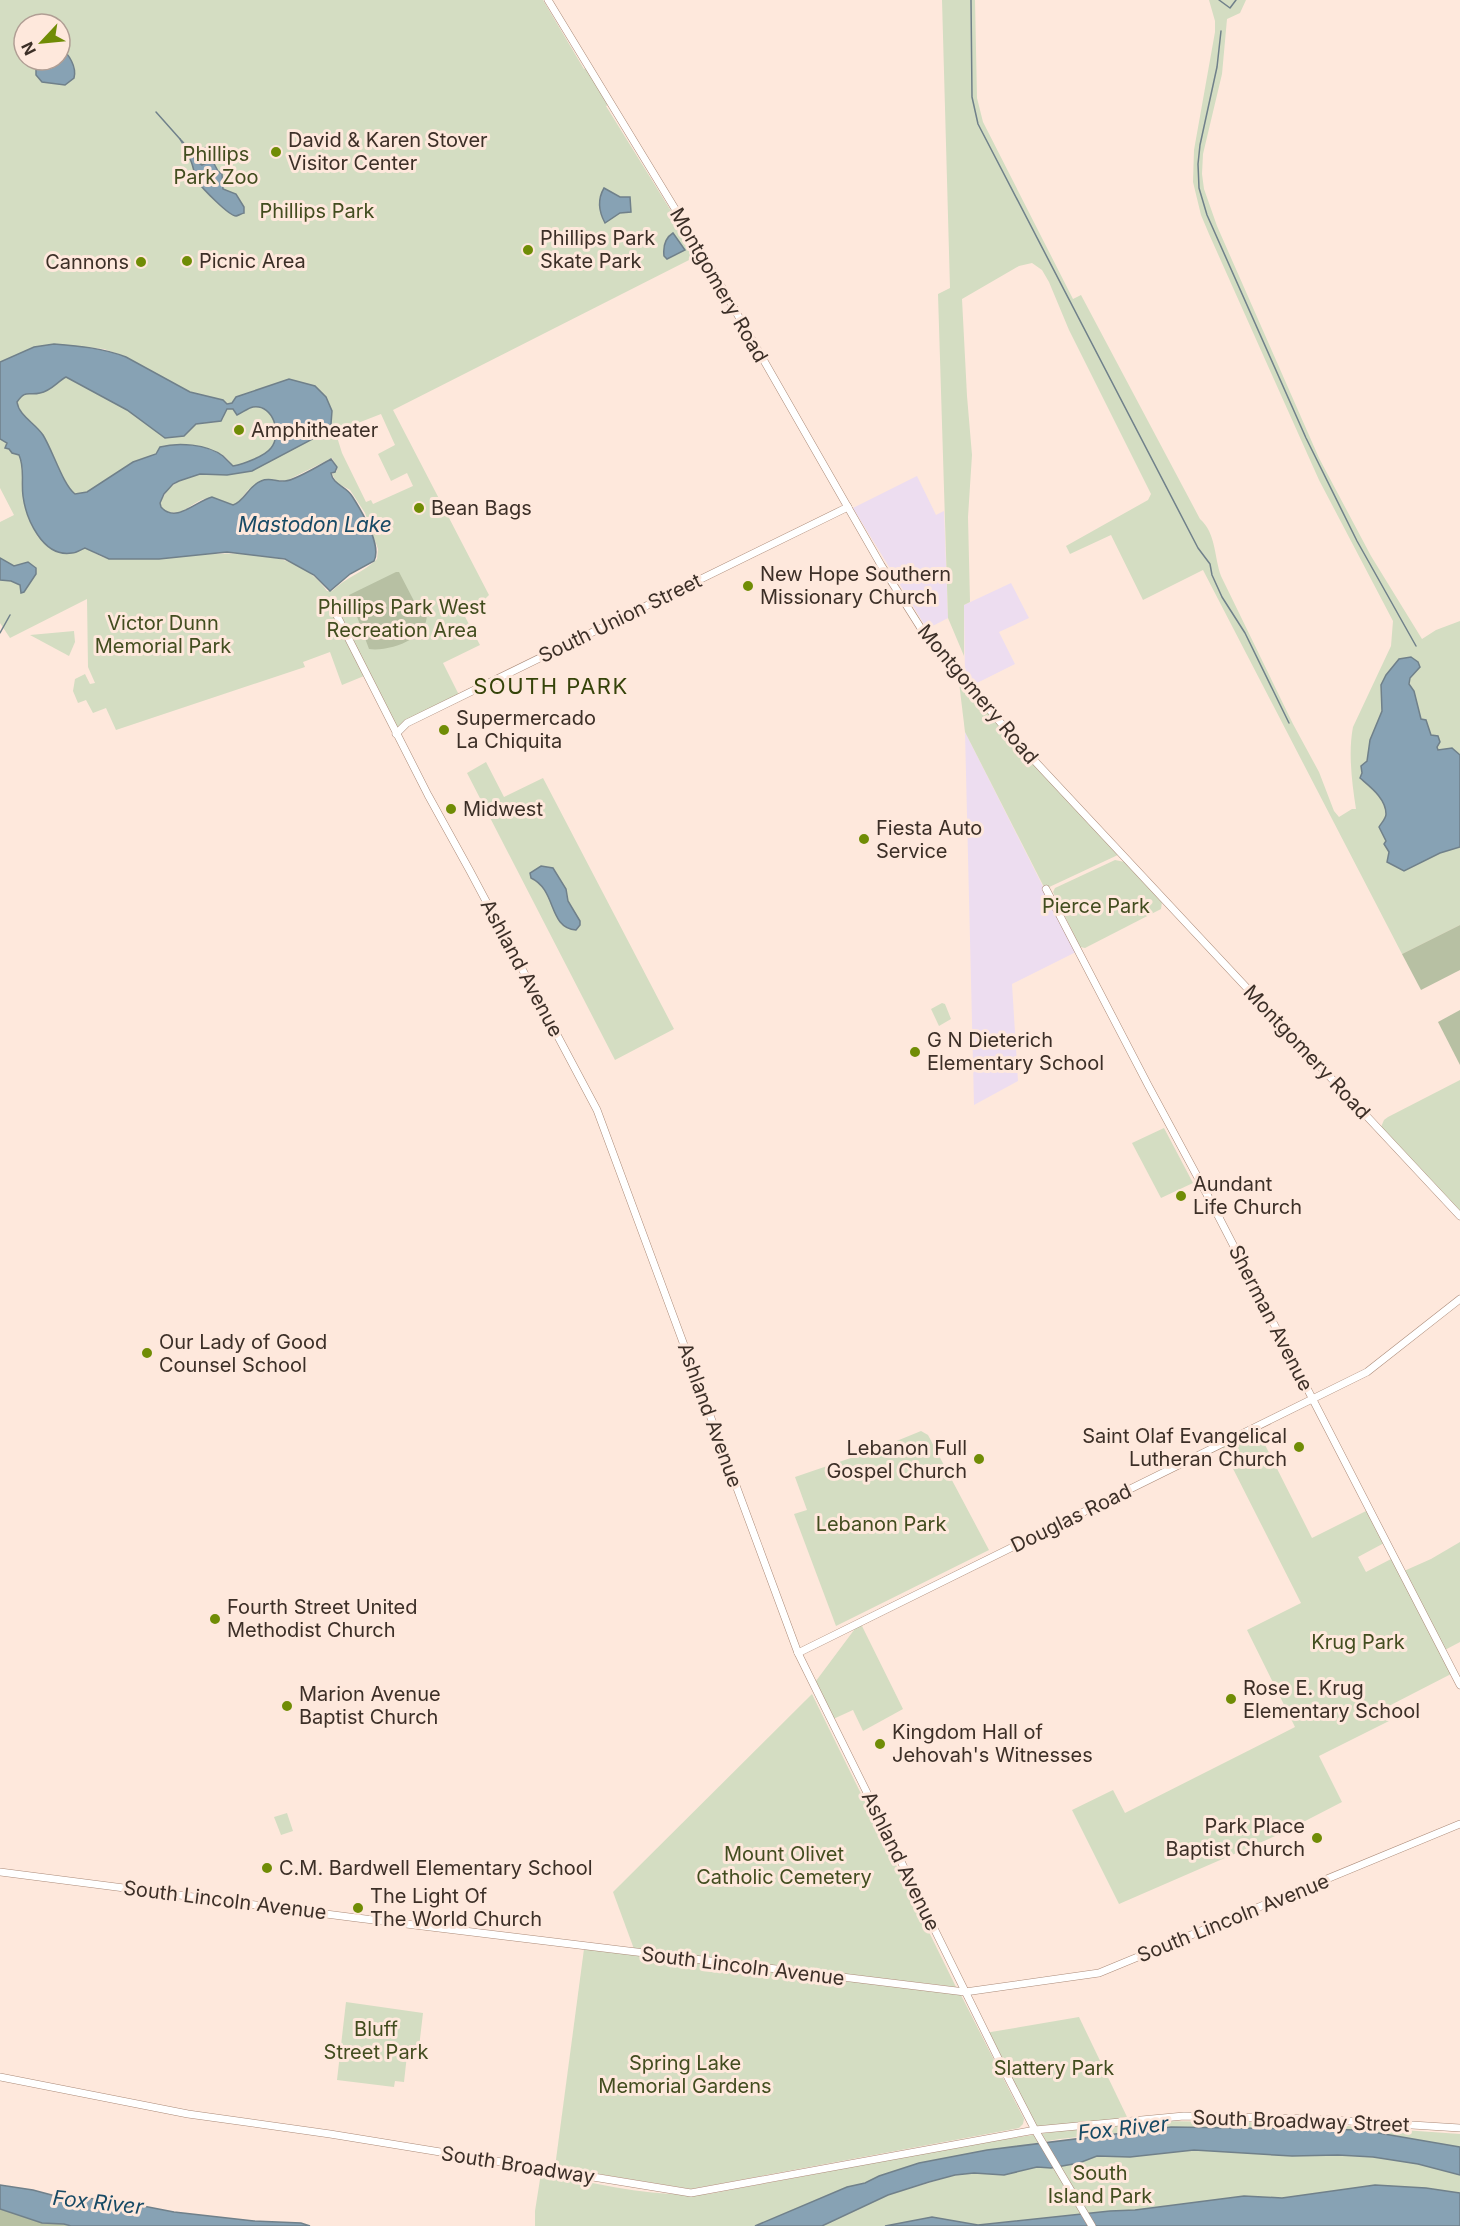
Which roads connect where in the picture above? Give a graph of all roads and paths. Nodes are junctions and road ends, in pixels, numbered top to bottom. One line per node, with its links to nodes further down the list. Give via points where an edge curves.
1 (548, 0): 2 (street, Montgomery Road, via 708,263)
2 (848, 507): 4 (street, South Union Street, via 526,663 408,723); 6 (street, Montgomery Road, via 915,620 969,687)
3 (330, 602): 4 (street, Ashland Avenue)
4 (396, 734): 9 (street, Ashland Avenue, via 597,1110)
5 (1046, 889): 8 (street, Sherman Avenue)
6 (1460, 1216)
7 (1460, 1299): 8 (street, Douglas Road, via 1367,1372)
8 (1313, 1399): 9 (street, Douglas Road); 10 (street, Sherman Avenue)
9 (798, 1653): 13 (street, Ashland Avenue)
10 (1460, 1684)
11 (1460, 1824): 13 (street, South Lincoln Avenue, via 1100,1973)
12 (0, 1872): 13 (street, South Lincoln Avenue)
13 (965, 1992): 16 (street, Ashland Avenue)
14 (0, 2077): 16 (street, South Broadway, via 200,2116 691,2193)
15 (1460, 2128): 16 (street, South Broadway Street, via 1316,2118 1184,2116)
16 (1035, 2130): 17 (street, Ashland Avenue)
17 (1092, 2226)

